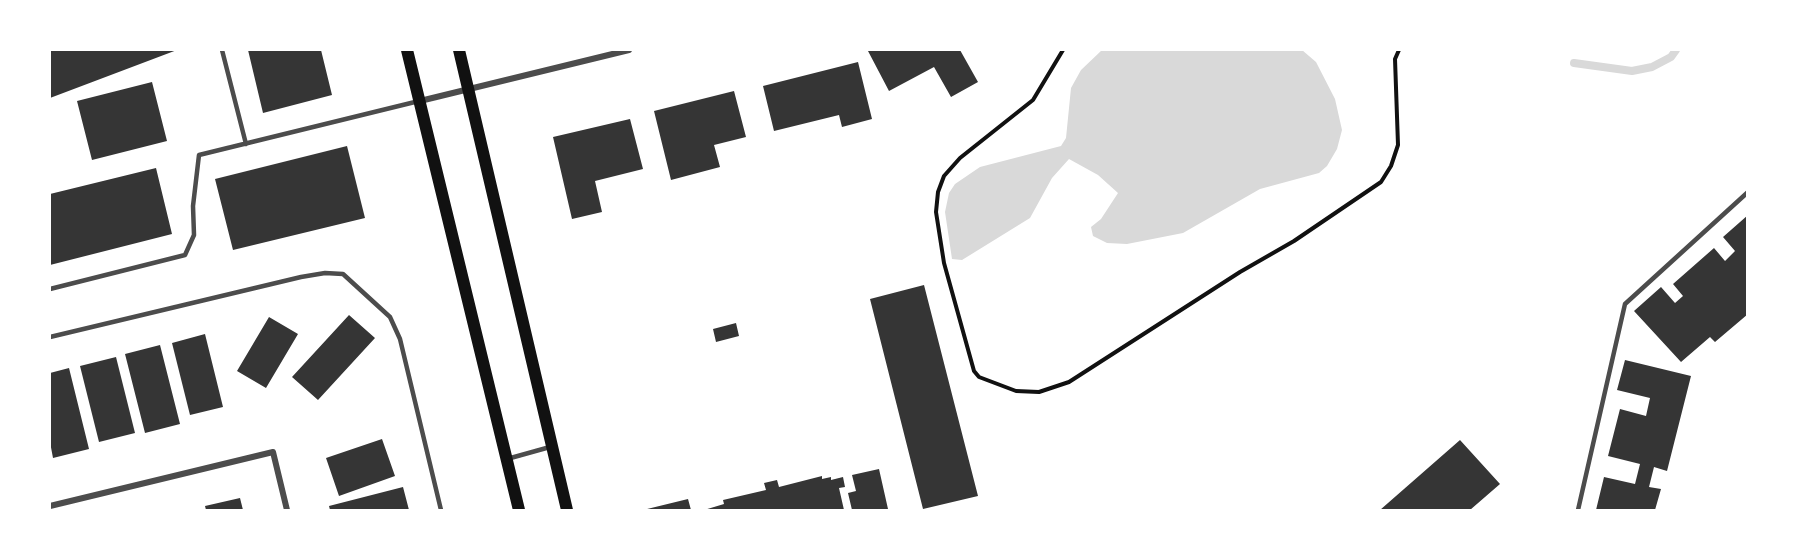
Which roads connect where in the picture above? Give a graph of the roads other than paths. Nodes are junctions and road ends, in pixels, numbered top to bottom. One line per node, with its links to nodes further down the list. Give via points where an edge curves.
1 (222, 50): 7 (lane)
2 (406, 50): 6 (main road)
3 (459, 50): 5 (main road)
4 (629, 50): 5 (street)
5 (469, 89): 6 (street); 11 (main road)
6 (419, 101): 7 (lane); 12 (main road)
7 (246, 144): 9 (lane, via 199,155 194,235 184,255)
8 (1748, 192): 18 (lane, via 1625,304)
9 (50, 288)
10 (50, 337): 15 (lane, via 301,277 343,274 390,317 400,339)
11 (552, 447): 12 (lane); 17 (main road)
12 (507, 459): 16 (main road)
13 (50, 506): 14 (street, via 273,452)
14 (287, 510)
15 (441, 510)
16 (519, 510)
17 (567, 510)
18 (1578, 510)

